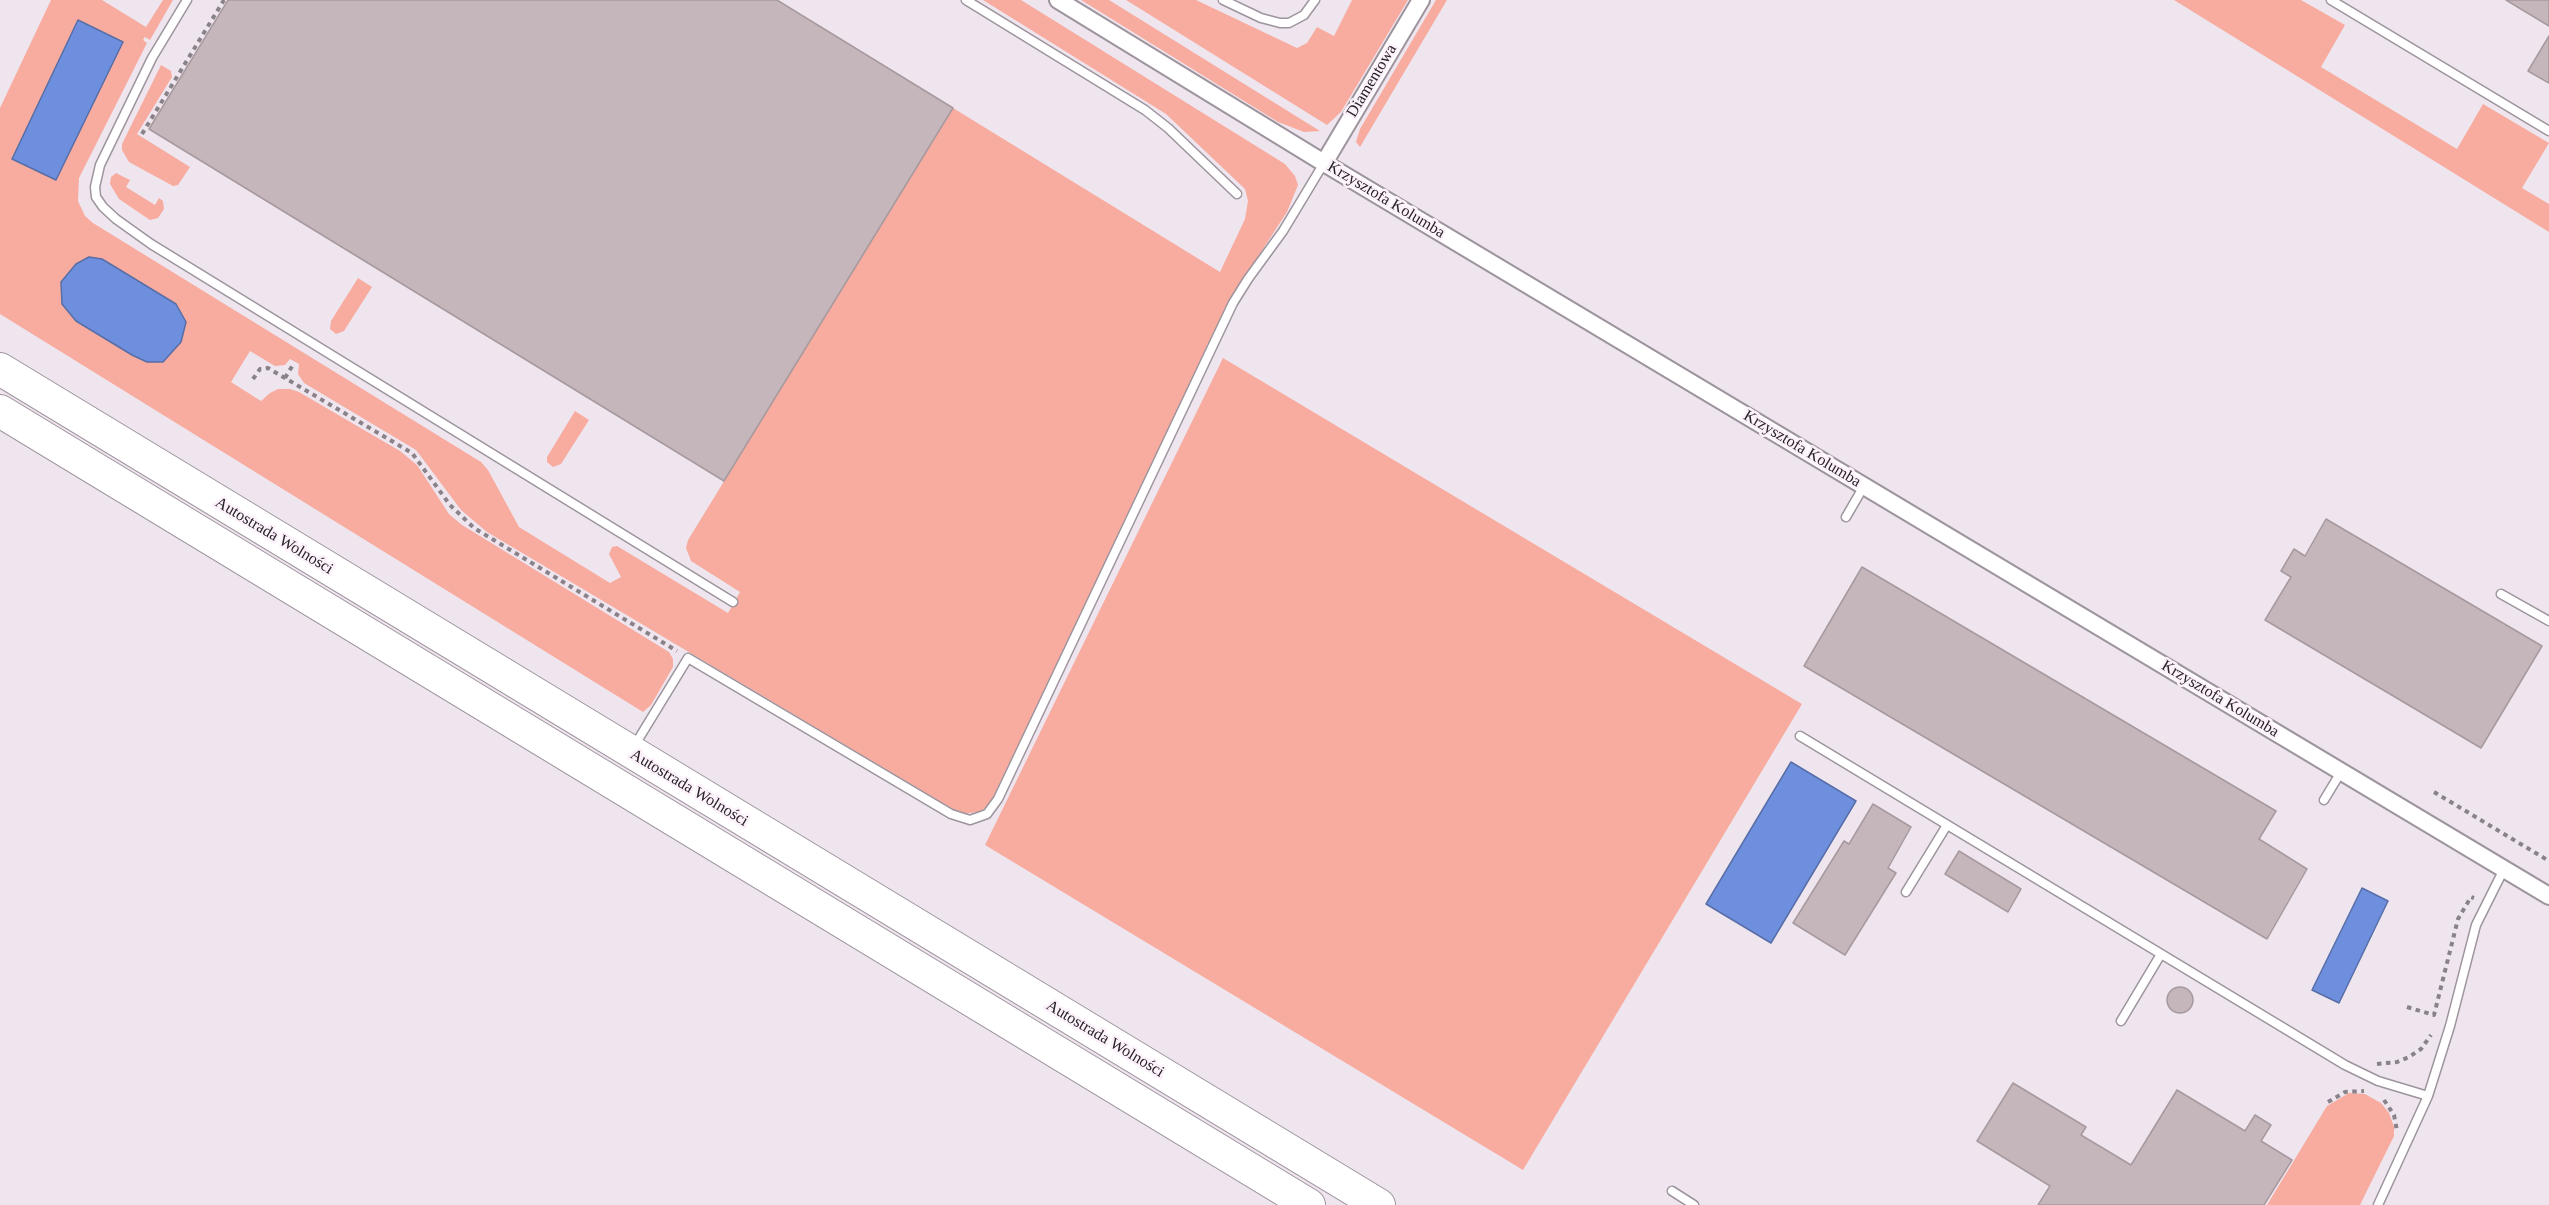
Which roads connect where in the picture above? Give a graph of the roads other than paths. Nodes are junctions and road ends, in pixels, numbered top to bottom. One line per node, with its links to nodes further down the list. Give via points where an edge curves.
1 (187, 0): 16 (lane, via 152,58 100,165 94,187 103,207 151,244)
2 (966, 0): 10 (lane, via 1145,111)
3 (1058, 0): 9 (street, Krzysztofa Kolumba)
4 (1223, 0): 5 (lane, via 1280,23 1304,15)
5 (1315, 0)
6 (1421, 0): 9 (street, Diamentowa)
7 (2331, 0): 8 (lane)
8 (2549, 130)
9 (1324, 163): 13 (street, Krzysztofa Kolumba); 19 (lane, via 1233,303 998,799 987,814 970,819 951,814 688,658)
10 (1237, 194)
11 (0, 369): 19 (highway, Autostrada Wolności)
12 (0, 411): 30 (highway)
13 (1864, 486): 14 (lane); 20 (street, Krzysztofa Kolumba)
14 (1846, 517)
15 (2501, 594): 17 (lane)
16 (733, 602)
17 (2549, 621)
18 (1800, 736): 22 (lane)
19 (631, 752): 31 (highway, Autostrada Wolności)
20 (2341, 772): 21 (lane); 23 (street, Krzysztofa Kolumba)
21 (2324, 800)
22 (1947, 825): 24 (lane); 26 (lane)
23 (2504, 869): 25 (street, Krzysztofa Kolumba); 28 (lane, via 2472,938)
24 (1906, 892)
25 (2549, 896)
26 (2161, 954): 27 (lane); 28 (lane, via 2355,1071)
27 (2121, 1021)
28 (2428, 1096): 33 (lane)
29 (1672, 1191): 32 (lane)
30 (1309, 1205)
31 (1379, 1205)
32 (1694, 1205)
33 (2378, 1205)

